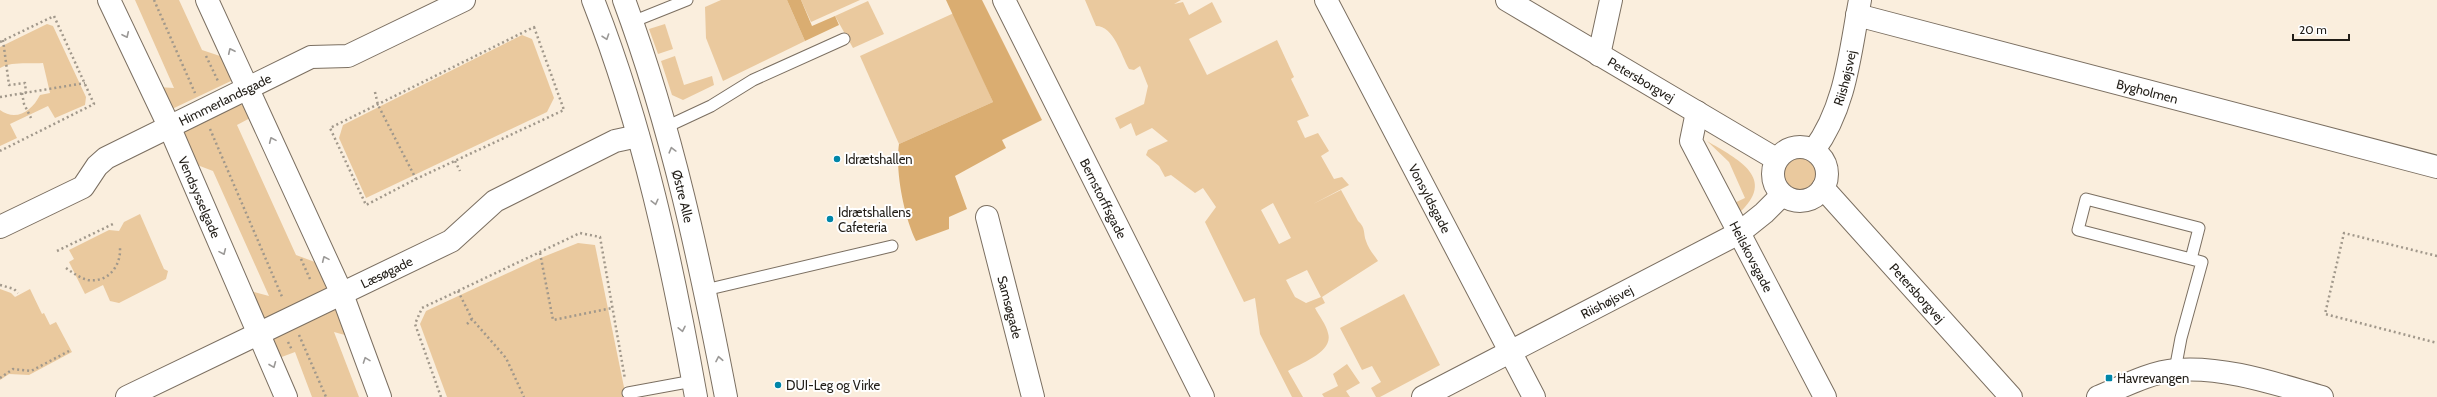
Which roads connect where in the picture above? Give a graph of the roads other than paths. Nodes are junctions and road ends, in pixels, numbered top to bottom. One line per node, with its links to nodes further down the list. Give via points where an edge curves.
1 (109, 0): 17 (street, Vendsysselgade, one-way to 17)
2 (207, 0): 15 (street, one-way to 2)
3 (464, 0): 15 (street, Himmerlandsgade, via 348,56 311,57)
4 (594, 0): 19 (street, one-way to 19)
5 (624, 0): 12 (street, Østre Alle)
6 (687, 0): 12 (lane)
7 (1004, 0): 42 (street, Bernstorffsgade)
8 (1326, 0): 33 (street, Vonsyldsgade)
9 (1507, 0): 14 (street, Petersborgvej)
10 (1611, 0): 14 (street)
11 (1859, 8): 20 (street, Riishøjsvej, via 1840,100 1828,129); 22 (street, Bygholmen)
12 (632, 22): 18 (street, Østre Alle)
13 (844, 39): 18 (lane, via 753,80 711,106)
14 (1599, 55): 16 (street, Petersborgvej)
15 (248, 87): 17 (street, Himmerlandsgade); 31 (street, one-way to 15)
16 (1697, 112): 21 (street, Petersborgvej); 27 (street, Heilskovsgade, via 1692,141)
17 (169, 126): 26 (street, Himmerlandsgade, via 106,158 97,166 83,187); 32 (street, Vendsysselgade, one-way to 32)
18 (666, 126): 30 (street, Østre Alle, one-way to 18)
19 (638, 136): 31 (street, Læsøgade, via 615,141 495,201 451,240); 35 (street, one-way to 35, via 657,212)
20 (1814, 150): 21 (street, via 1797,146); 23 (street, via 1825,163 1827,172)
21 (1776, 159): 24 (street, via 1772,174 1776,189)
22 (2437, 167)
23 (1823, 188): 24 (street, via 1809,200 1799,202); 46 (street, Petersborgvej)
24 (1782, 195): 27 (street, Riishøjsvej)
25 (987, 217): 41 (street, Samsøgade)
26 (0, 227)
27 (1739, 233): 33 (street, Riishøjsvej); 45 (street, Heilskovsgade)
28 (892, 246): 30 (lane)
29 (2191, 259): 29 (lane, via 2078,230 2086,199 2199,228); 34 (lane, via 2202,262)
30 (705, 290): 40 (street, Østre Alle, one-way to 30)
31 (342, 294): 32 (street, Læsøgade); 39 (street, one-way to 31)
32 (260, 334): 37 (street, Læsøgade); 38 (street, Vendsysselgade, one-way to 38)
33 (1510, 353): 43 (street, Riishøjsvej); 44 (street, Vonsyldsgade)
34 (2175, 370): 47 (street, via 2133,382); 48 (street, via 2217,371)
35 (694, 389): 36 (lane)
36 (628, 393)
37 (127, 397)
38 (286, 397)
39 (380, 397)
40 (726, 397)
41 (1033, 397)
42 (1203, 397)
43 (1423, 397)
44 (1534, 397)
45 (1825, 397)
46 (2012, 397)
47 (2098, 397)
48 (2322, 397)

